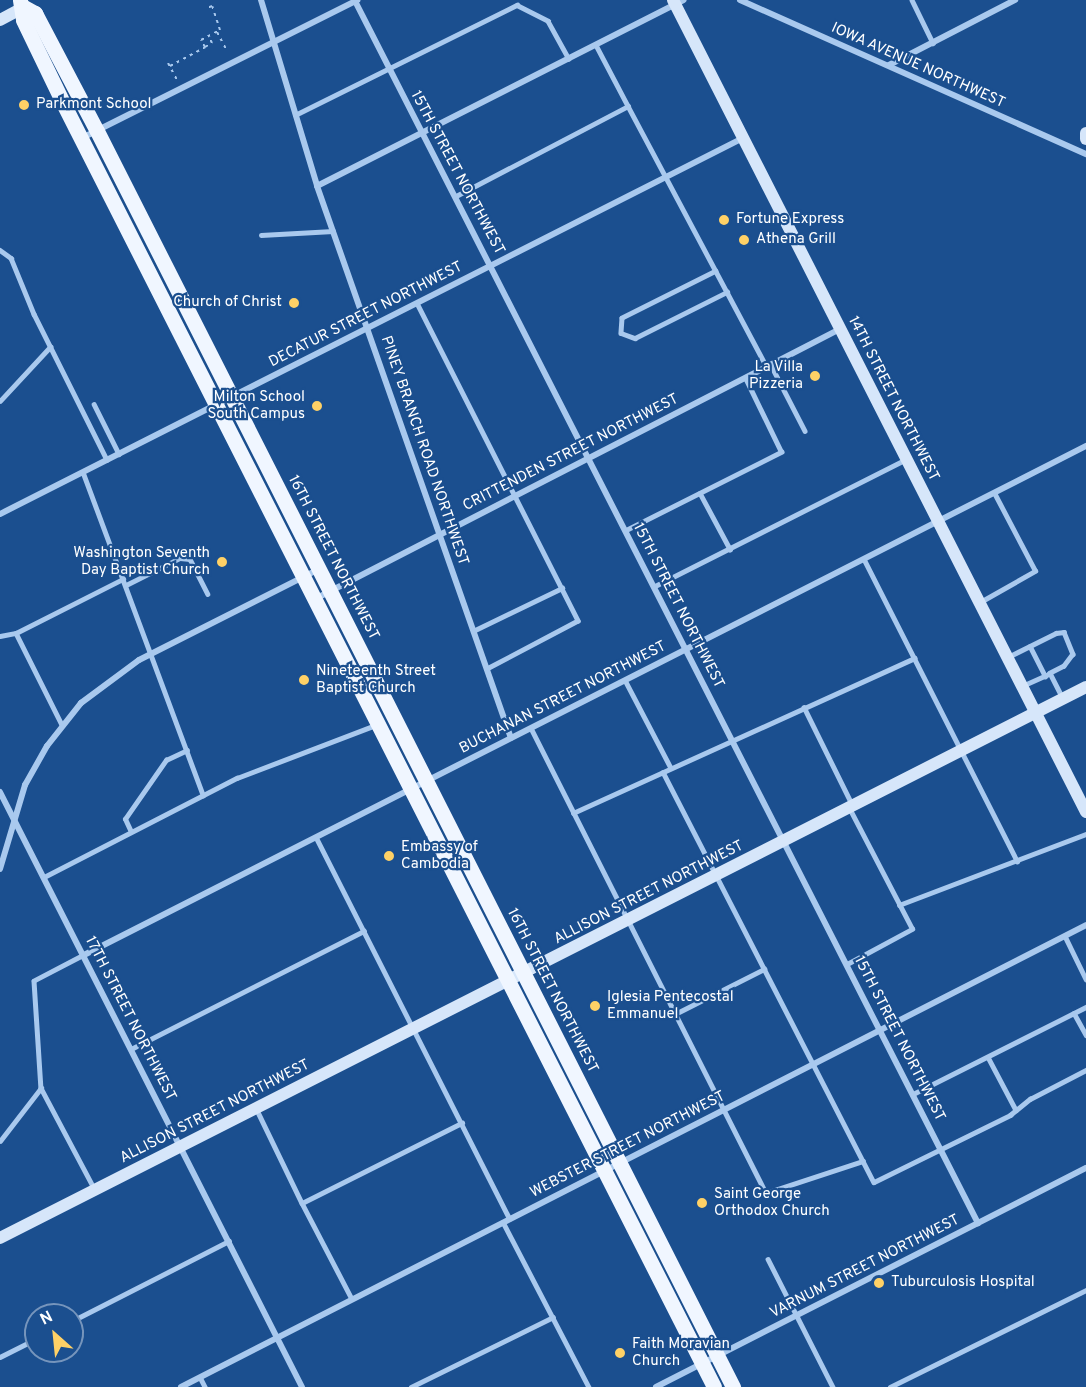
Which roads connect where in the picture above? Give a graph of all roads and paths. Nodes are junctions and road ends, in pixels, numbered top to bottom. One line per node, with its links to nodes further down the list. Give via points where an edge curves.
1 (261, 0): 12 (street, PINEY BRANCH ROAD NORTHWEST)
2 (356, 0): 12 (street); 19 (street, 15TH STREET NORTHWEST)
3 (740, 0): 18 (street, IOWA AVENUE NORTHWEST)
4 (912, 0): 13 (lane)
5 (1015, 0): 13 (street)
6 (677, 1): 14 (street); 26 (street, 14TH STREET NORTHWEST)
7 (22, 4): 9 (street); 23 (main road, 16TH STREET NORTHWEST, via 35,13); 27 (main road, via 23,20)
8 (207, 8): 10 (path, via 212,6)
9 (0, 20)
10 (217, 32): 11 (path); 16 (path)
11 (209, 36): 15 (path, via 212,43); 15 (path, via 201,40)
12 (273, 42): 20 (street); 22 (street, PINEY BRANCH ROAD NORTHWEST)
13 (933, 43): 18 (street)
14 (596, 45): 17 (street); 21 (lane)
15 (205, 47): 20 (path, via 169,64)
16 (226, 49)
17 (569, 58): 19 (lane, via 548,21 517,5); 24 (street)
18 (890, 65): 29 (street, IOWA AVENUE NORTHWEST)
19 (390, 68): 22 (lane); 24 (street, 15TH STREET NORTHWEST)
20 (181, 88): 23 (street)
21 (628, 106): 30 (lane); 32 (lane)
22 (294, 115): 31 (street, PINEY BRANCH ROAD NORTHWEST)
23 (97, 131): 27 (street); 45 (main road, 16TH STREET NORTHWEST)
24 (423, 132): 31 (street); 32 (street, 15TH STREET NORTHWEST)
25 (1086, 132): 28 (street)
26 (743, 138): 30 (street, DECATUR STREET NORTHWEST); 41 (street, 14TH STREET NORTHWEST)
27 (81, 139): 48 (main road)
28 (1086, 139)
29 (1086, 154)
30 (665, 177): 36 (street, DECATUR STREET NORTHWEST); 37 (lane)
31 (317, 186): 33 (street, PINEY BRANCH ROAD NORTHWEST)
32 (456, 196): 36 (street, 15TH STREET NORTHWEST)
33 (333, 231): 34 (lane); 40 (street, PINEY BRANCH ROAD NORTHWEST)
34 (261, 235)
35 (0, 249): 42 (lane, via 11,258)
36 (492, 265): 39 (street, DECATUR STREET NORTHWEST); 52 (street, 15TH STREET NORTHWEST)
37 (716, 272): 38 (lane); 38 (lane, via 622,318 621,333 635,338)
38 (727, 292): 43 (lane)
39 (417, 303): 40 (street, DECATUR STREET NORTHWEST); 58 (lane)
40 (369, 327): 45 (street, DECATUR STREET NORTHWEST); 62 (street, PINEY BRANCH ROAD NORTHWEST)
41 (840, 329): 43 (street, CRITTENDEN STREET NORTHWEST); 53 (street, 14TH STREET NORTHWEST)
42 (50, 346): 46 (lane); 54 (lane)
43 (769, 366): 44 (street, CRITTENDEN STREET NORTHWEST); 49 (lane)
44 (744, 378): 52 (street, CRITTENDEN STREET NORTHWEST); 56 (lane, via 781,452)
45 (231, 396): 48 (street, DECATUR STREET NORTHWEST); 65 (main road, 16TH STREET NORTHWEST)
46 (0, 401)
47 (94, 404): 51 (lane)
48 (216, 404): 51 (street, DECATUR STREET NORTHWEST); 66 (main road)
49 (805, 431)
50 (1086, 446): 57 (street, BUCHANAN STREET NORTHWEST)
51 (119, 454): 54 (street, DECATUR STREET NORTHWEST)
52 (589, 458): 58 (street, CRITTENDEN STREET NORTHWEST); 61 (street, 15TH STREET NORTHWEST)
53 (906, 459): 60 (street, 14TH STREET NORTHWEST); 63 (lane)
54 (107, 460): 55 (street, DECATUR STREET NORTHWEST)
55 (83, 472): 59 (street, DECATUR STREET NORTHWEST); 67 (lane)
56 (700, 493): 61 (lane); 63 (lane)
57 (994, 493): 60 (street, BUCHANAN STREET NORTHWEST); 74 (lane, via 1035,571)
58 (515, 496): 62 (street, CRITTENDEN STREET NORTHWEST); 70 (lane)
59 (0, 514)
60 (938, 522): 64 (street, BUCHANAN STREET NORTHWEST); 74 (street, 14TH STREET NORTHWEST)
61 (626, 530): 69 (street, 15TH STREET NORTHWEST)
62 (439, 534): 71 (street, CRITTENDEN STREET NORTHWEST); 75 (street, PINEY BRANCH ROAD NORTHWEST)
63 (730, 549): 69 (lane)
64 (864, 559): 79 (street, BUCHANAN STREET NORTHWEST); 82 (lane)
65 (319, 569): 66 (street); 71 (main road, 16TH STREET NORTHWEST)
66 (303, 577): 73 (main road); 80 (street)
67 (123, 579): 68 (lane); 76 (lane)
68 (126, 585): 72 (lane, via 180,558 190,559); 80 (lane)
69 (655, 586): 79 (street, 15TH STREET NORTHWEST)
70 (562, 588): 75 (lane); 83 (lane, via 578,621)
71 (330, 591): 73 (street, CRITTENDEN STREET NORTHWEST); 100 (main road, 16TH STREET NORTHWEST)
72 (208, 594)
73 (314, 599): 91 (main road)
74 (979, 602): 81 (street, 14TH STREET NORTHWEST)
75 (473, 631): 83 (street, PINEY BRANCH ROAD NORTHWEST)
76 (16, 633): 77 (lane); 92 (lane)
77 (0, 636)
78 (1030, 646): 81 (lane); 84 (lane); 84 (lane, via 1062,631 1070,639 1071,659)
79 (687, 649): 85 (street, BUCHANAN STREET NORTHWEST); 95 (street, 15TH STREET NORTHWEST)
80 (151, 654): 92 (street, via 105,682); 96 (lane)
81 (1007, 657): 86 (street, 14TH STREET NORTHWEST)
82 (914, 658): 89 (lane); 97 (lane)
83 (487, 669): 94 (street, PINEY BRANCH ROAD NORTHWEST)
84 (1047, 674): 86 (lane); 88 (lane)
85 (626, 680): 93 (street, BUCHANAN STREET NORTHWEST); 98 (lane)
86 (1022, 686): 90 (street, 14TH STREET NORTHWEST)
87 (1086, 687): 88 (street, ALLISON STREET NORTHWEST)
88 (1063, 698): 90 (street, ALLISON STREET NORTHWEST)
89 (804, 707): 95 (lane); 104 (lane)
90 (1035, 712): 97 (street, ALLISON STREET NORTHWEST); 105 (street, 14TH STREET NORTHWEST)
91 (379, 723): 101 (main road); 103 (lane)
92 (62, 724): 107 (street, via 25,785)
93 (531, 728): 94 (street, BUCHANAN STREET NORTHWEST); 106 (lane)
94 (511, 738): 100 (street, BUCHANAN STREET NORTHWEST)
95 (733, 741): 98 (lane); 111 (street, 15TH STREET NORTHWEST)
96 (187, 750): 103 (lane); 108 (lane, via 166,760 125,819)
97 (961, 750): 104 (street, ALLISON STREET NORTHWEST); 112 (lane)
98 (671, 768): 99 (lane)
99 (663, 772): 106 (lane); 114 (lane)
100 (427, 781): 101 (street, BUCHANAN STREET NORTHWEST); 124 (main road, 16TH STREET NORTHWEST)
101 (412, 789): 110 (street, BUCHANAN STREET NORTHWEST); 126 (main road)
102 (0, 792): 107 (street, 17TH STREET NORTHWEST)
103 (203, 795): 108 (lane)
104 (851, 807): 111 (street, ALLISON STREET NORTHWEST); 116 (lane)
105 (1086, 812)
106 (573, 813): 117 (lane)
107 (14, 820): 113 (street); 115 (street, 17TH STREET NORTHWEST)
108 (130, 832): 115 (lane)
109 (1086, 834): 112 (lane)
110 (316, 837): 119 (lane); 121 (street, BUCHANAN STREET NORTHWEST)
111 (784, 840): 114 (street, ALLISON STREET NORTHWEST); 122 (street, 15TH STREET NORTHWEST)
112 (1017, 861): 116 (lane)
113 (0, 869)
114 (716, 875): 117 (street, ALLISON STREET NORTHWEST); 123 (lane)
115 (44, 877): 121 (street, 17TH STREET NORTHWEST)
116 (899, 905): 122 (lane, via 912,929)
117 (628, 920): 124 (street, ALLISON STREET NORTHWEST); 129 (lane)
118 (1086, 925): 120 (street, WEBSTER STREET NORTHWEST)
119 (364, 931): 130 (lane); 133 (lane)
120 (1065, 936): 125 (lane); 131 (street, WEBSTER STREET NORTHWEST)
121 (84, 955): 133 (street, 17TH STREET NORTHWEST); 137 (lane, via 34,981)
122 (847, 964): 131 (street, 15TH STREET NORTHWEST)
123 (764, 969): 129 (lane); 135 (lane)
124 (524, 973): 126 (street, ALLISON STREET NORTHWEST); 147 (main road, 16TH STREET NORTHWEST)
125 (1086, 979)
126 (508, 981): 130 (street, ALLISON STREET NORTHWEST); 149 (main road)
127 (1086, 1007): 128 (lane)
128 (1074, 1013): 132 (lane); 134 (lane)
129 (675, 1014): 140 (lane)
130 (414, 1029): 139 (street, ALLISON STREET NORTHWEST); 142 (lane)
131 (880, 1030): 135 (street, WEBSTER STREET NORTHWEST); 138 (street, 15TH STREET NORTHWEST)
132 (1086, 1035)
133 (131, 1049): 144 (street, 17TH STREET NORTHWEST)
134 (988, 1057): 138 (lane); 141 (lane)
135 (812, 1065): 140 (street, WEBSTER STREET NORTHWEST); 146 (lane)
136 (1086, 1070): 141 (lane, via 1029,1099)
137 (41, 1089): 143 (lane); 150 (lane)
138 (913, 1094): 145 (street, 15TH STREET NORTHWEST)
139 (256, 1108): 144 (street, ALLISON STREET NORTHWEST); 151 (lane)
140 (723, 1110): 146 (lane, via 766,1193); 147 (street, WEBSTER STREET NORTHWEST)
141 (1016, 1110): 145 (lane)
142 (462, 1123): 151 (lane); 152 (lane)
143 (0, 1141)
144 (181, 1146): 150 (street, ALLISON STREET NORTHWEST); 155 (street, 17TH STREET NORTHWEST)
145 (941, 1149): 146 (lane, via 874,1182); 153 (street, 15TH STREET NORTHWEST)
146 (863, 1161)
147 (619, 1163): 149 (street, WEBSTER STREET NORTHWEST); 164 (main road, 16TH STREET NORTHWEST)
148 (1086, 1168): 153 (street, VARNUM STREET NORTHWEST)
149 (604, 1171): 152 (street, WEBSTER STREET NORTHWEST); 166 (main road)
150 (95, 1190): 154 (street, ALLISON STREET NORTHWEST)
151 (302, 1203): 158 (lane)
152 (507, 1221): 158 (street, WEBSTER STREET NORTHWEST); 161 (lane)
153 (978, 1222): 160 (street, VARNUM STREET NORTHWEST)
154 (0, 1238)
155 (229, 1241): 159 (lane); 162 (street, 17TH STREET NORTHWEST)
156 (768, 1259): 160 (lane)
157 (1086, 1290): 177 (lane)
158 (352, 1299): 162 (street, WEBSTER STREET NORTHWEST)
159 (84, 1315)
160 (796, 1316): 164 (street, VARNUM STREET NORTHWEST); 176 (lane)
161 (553, 1317): 171 (lane); 172 (lane)
162 (277, 1338): 167 (street, WEBSTER STREET NORTHWEST); 170 (street, 17TH STREET NORTHWEST)
163 (24, 1345): 165 (lane)
164 (718, 1356): 166 (street, VARNUM STREET NORTHWEST); 175 (main road, 16TH STREET NORTHWEST)
165 (0, 1357)
166 (702, 1364): 173 (street, VARNUM STREET NORTHWEST); 174 (main road)
167 (200, 1377): 168 (street, WEBSTER STREET NORTHWEST); 169 (lane)
168 (181, 1387)
169 (206, 1387)
170 (302, 1387)
171 (411, 1387)
172 (589, 1387)
173 (656, 1387)
174 (714, 1387)
175 (733, 1387)
176 (833, 1387)
177 (890, 1387)

